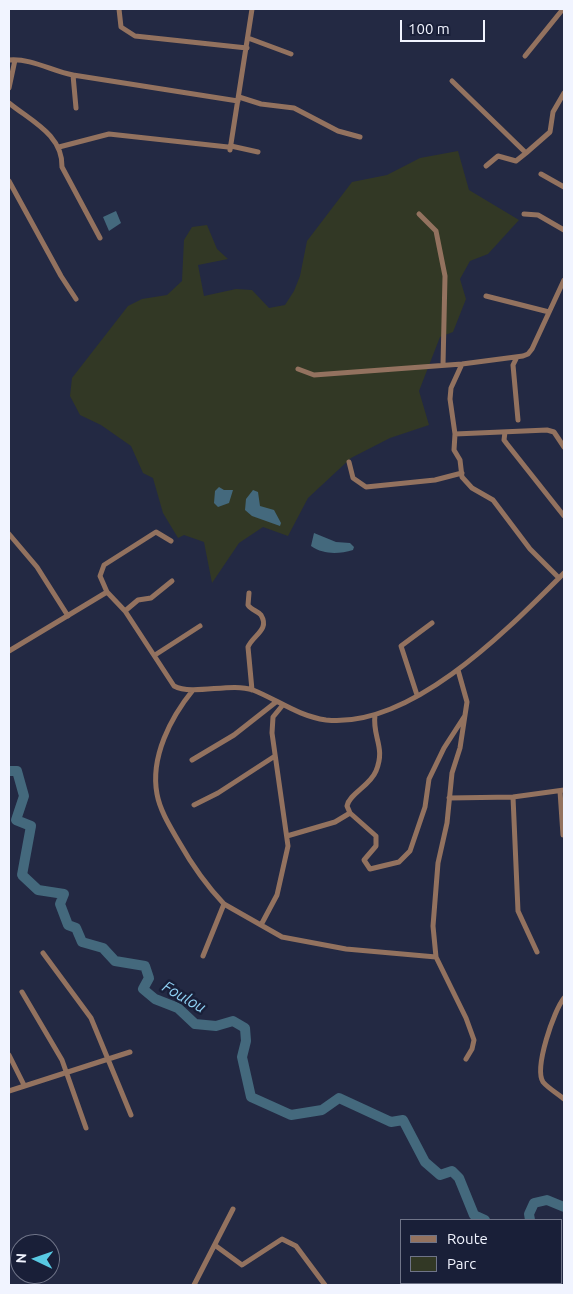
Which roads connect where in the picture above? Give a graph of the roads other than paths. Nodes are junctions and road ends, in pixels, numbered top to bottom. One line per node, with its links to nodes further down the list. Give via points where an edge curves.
1 (119, 9): 5 (street, via 121,27 135,36)
2 (252, 9): 4 (street)
3 (562, 9): 7 (street)
4 (248, 38): 5 (street); 6 (street)
5 (247, 48): 14 (street)
6 (291, 54)
7 (525, 56)
8 (9, 60): 9 (street)
9 (15, 60): 10 (street); 12 (street)
10 (73, 75): 14 (street); 16 (street)
11 (452, 80): 21 (street)
12 (9, 88)
13 (564, 93): 21 (street, via 552,112 550,132)
14 (238, 99): 17 (street, via 294,108); 19 (street)
15 (9, 103): 18 (street, via 53,137)
16 (76, 108)
17 (360, 137)
18 (59, 147): 19 (street, via 109,134); 29 (street, via 62,167)
19 (230, 148): 20 (street)
20 (258, 152)
21 (526, 153): 22 (street, via 516,161 498,156)
22 (486, 166)
23 (541, 174): 25 (street)
24 (9, 181): 32 (street)
25 (564, 187)
26 (419, 214): 35 (street, via 436,232 445,276)
27 (524, 214): 28 (street, via 538,215)
28 (564, 230)
29 (100, 238)
30 (564, 280): 33 (street)
31 (486, 296): 33 (street)
32 (76, 299)
33 (549, 312): 34 (street, via 528,354)
34 (517, 357): 36 (street); 38 (street, via 513,373)
35 (443, 364): 36 (street); 37 (street, via 314,376)
36 (462, 364): 40 (street, via 451,388)
37 (298, 369)
38 (518, 420)
39 (505, 432): 40 (street); 41 (street, via 554,432); 44 (street, via 504,440)
40 (455, 434): 43 (street, via 454,450 460,460)
41 (564, 447)
42 (349, 462): 43 (street, via 352,478 366,487)
43 (462, 474): 48 (street, via 472,488 493,500 530,549)
44 (564, 516)
45 (9, 534): 53 (street, via 37,567)
46 (171, 540): 50 (street, via 156,532 104,565 100,576)
47 (564, 573): 48 (street)
48 (558, 578): 58 (street, via 511,626)
49 (172, 581): 52 (street, via 151,598 138,600)
50 (108, 592): 52 (street); 53 (street)
51 (249, 593): 60 (street, via 248,606 260,614 264,625 248,647)
52 (125, 611): 57 (street)
53 (68, 616): 56 (street)
54 (432, 623): 61 (street, via 401,646)
55 (200, 626): 57 (street)
56 (9, 651)
57 (155, 655): 59 (street, via 174,686)
58 (458, 670): 61 (street); 64 (street, via 466,696)
59 (193, 690): 60 (street, via 205,687); 75 (street, via 171,720 156,772 156,791 165,816 191,862)
60 (252, 690): 62 (street)
61 (418, 695): 65 (street)
62 (276, 702): 63 (street); 67 (street, via 234,735)
63 (282, 706): 65 (street, via 328,720); 66 (street, via 273,717)
64 (466, 714): 70 (street); 72 (street, via 433,771 422,816 406,857 388,866 367,867 364,860 376,846 376,836)
65 (375, 715): 72 (street, via 374,727 381,746 380,762 372,780 347,803)
66 (275, 756): 71 (street); 74 (street)
67 (192, 760)
68 (562, 790): 69 (street); 73 (street)
69 (512, 797): 70 (street); 77 (street, via 518,911)
70 (449, 798): 80 (street, via 434,893)
71 (194, 805)
72 (350, 813): 74 (street, via 335,822)
73 (563, 835)
74 (287, 836): 76 (street, via 281,882)
75 (224, 904): 76 (street); 79 (street)
76 (261, 925): 80 (street, via 282,937 311,944)
77 (537, 952)
78 (43, 953): 85 (street, via 91,1018)
79 (204, 956)
80 (436, 957): 86 (street, via 474,1040)
81 (22, 992): 87 (street)
82 (564, 998): 90 (street, via 552,1018 540,1072 543,1082)
83 (130, 1052): 85 (street)
84 (9, 1055): 88 (street)
85 (108, 1058): 87 (street); 91 (street)
86 (466, 1059)
87 (66, 1072): 88 (street); 92 (street)
88 (24, 1085): 89 (street)
89 (9, 1091)
90 (564, 1099)
91 (131, 1116)
92 (86, 1128)
93 (233, 1209): 94 (street)
94 (216, 1246): 95 (street); 96 (street, via 242,1265 282,1238 296,1246)
95 (194, 1285)
96 (325, 1285)

